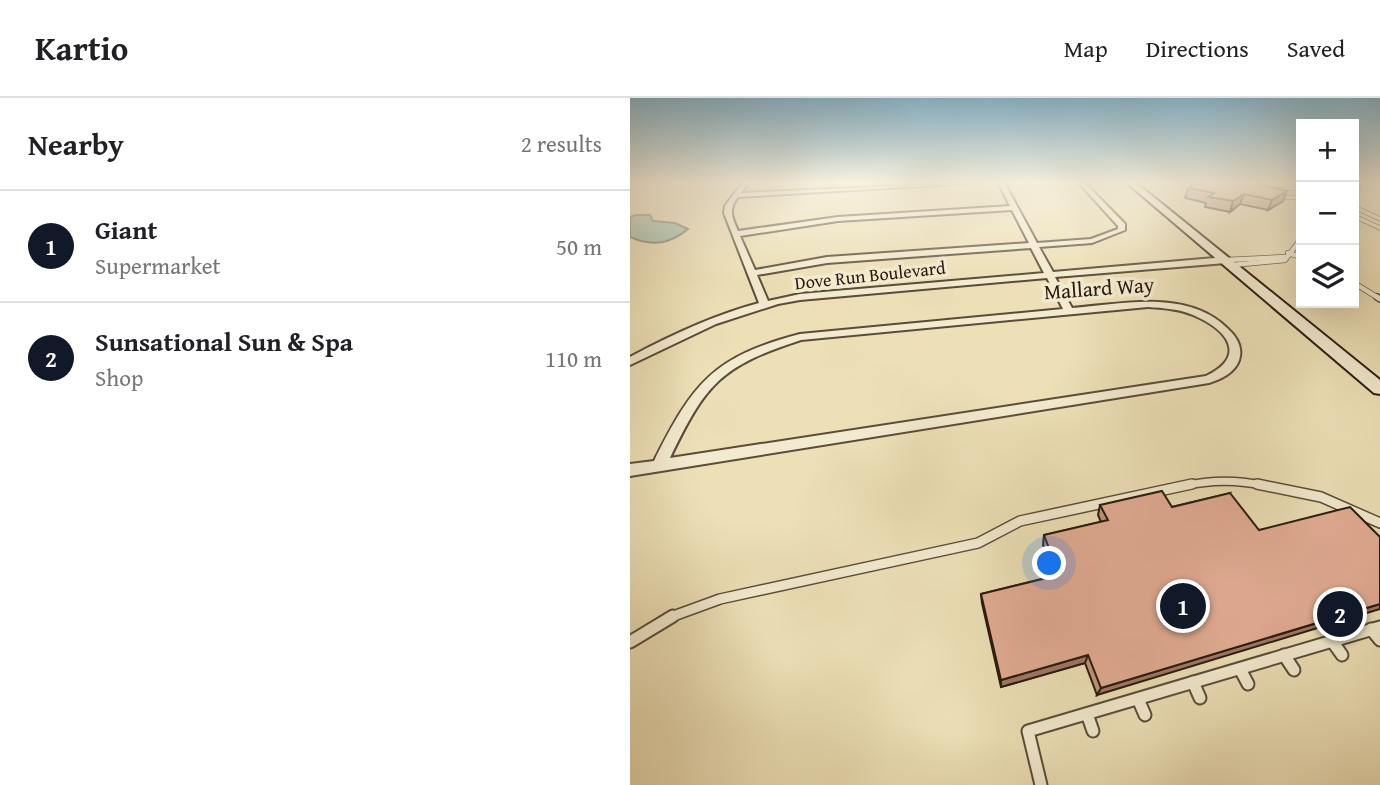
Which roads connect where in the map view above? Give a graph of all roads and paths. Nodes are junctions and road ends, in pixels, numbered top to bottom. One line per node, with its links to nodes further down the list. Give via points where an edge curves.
1 (727, 214): 8 (street)
2 (917, 214): 8 (street)
3 (1016, 214): 9 (street)
4 (1112, 214): 9 (street, via 1121,230 1103,239)
5 (1170, 214): 15 (street)
6 (1359, 218): 7 (lane)
7 (1380, 228)
8 (736, 233): 16 (street)
9 (1034, 245): 16 (street, via 827,260); 17 (street)
10 (1296, 245): 11 (lane)
11 (1293, 248): 12 (lane); 13 (lane)
12 (1296, 249)
13 (1286, 255): 14 (lane); 15 (lane, via 1285,260)
14 (1296, 256)
15 (1229, 262): 17 (street, Dove Run Boulevard); 23 (street)
16 (752, 273): 20 (street)
17 (1051, 275): 20 (street, Dove Run Boulevard); 21 (street)
18 (1359, 286): 19 (lane)
19 (1380, 299)
20 (764, 303): 22 (street, Dove Run Boulevard, via 706,322)
21 (1069, 310): 24 (street, Mallard Way, via 800,337 747,355 718,372 688,404); 24 (street, Mallard Way, via 1148,304 1198,313 1234,343 1234,365 1209,379)
22 (630, 362)
23 (1380, 389)
24 (659, 465): 25 (street, Mallard Way)
25 (630, 470)
26 (1380, 523): 30 (lane, via 1321,497 1247,482 1202,482 1020,521 978,543 720,599 666,619)
27 (1376, 628): 28 (lane); 29 (lane)
28 (1380, 640)
29 (1332, 641): 31 (lane); 32 (lane)
30 (630, 642)
31 (1284, 655): 33 (lane); 34 (lane)
32 (1342, 655)
33 (1240, 668): 35 (lane); 36 (lane)
34 (1294, 670)
35 (1193, 682): 37 (lane); 38 (lane)
36 (1248, 684)
37 (1200, 698)
38 (1138, 699): 39 (lane); 40 (lane)
39 (1087, 714): 41 (lane); 42 (lane, via 1028,731)
40 (1144, 715)
41 (1093, 732)
42 (1041, 785)

